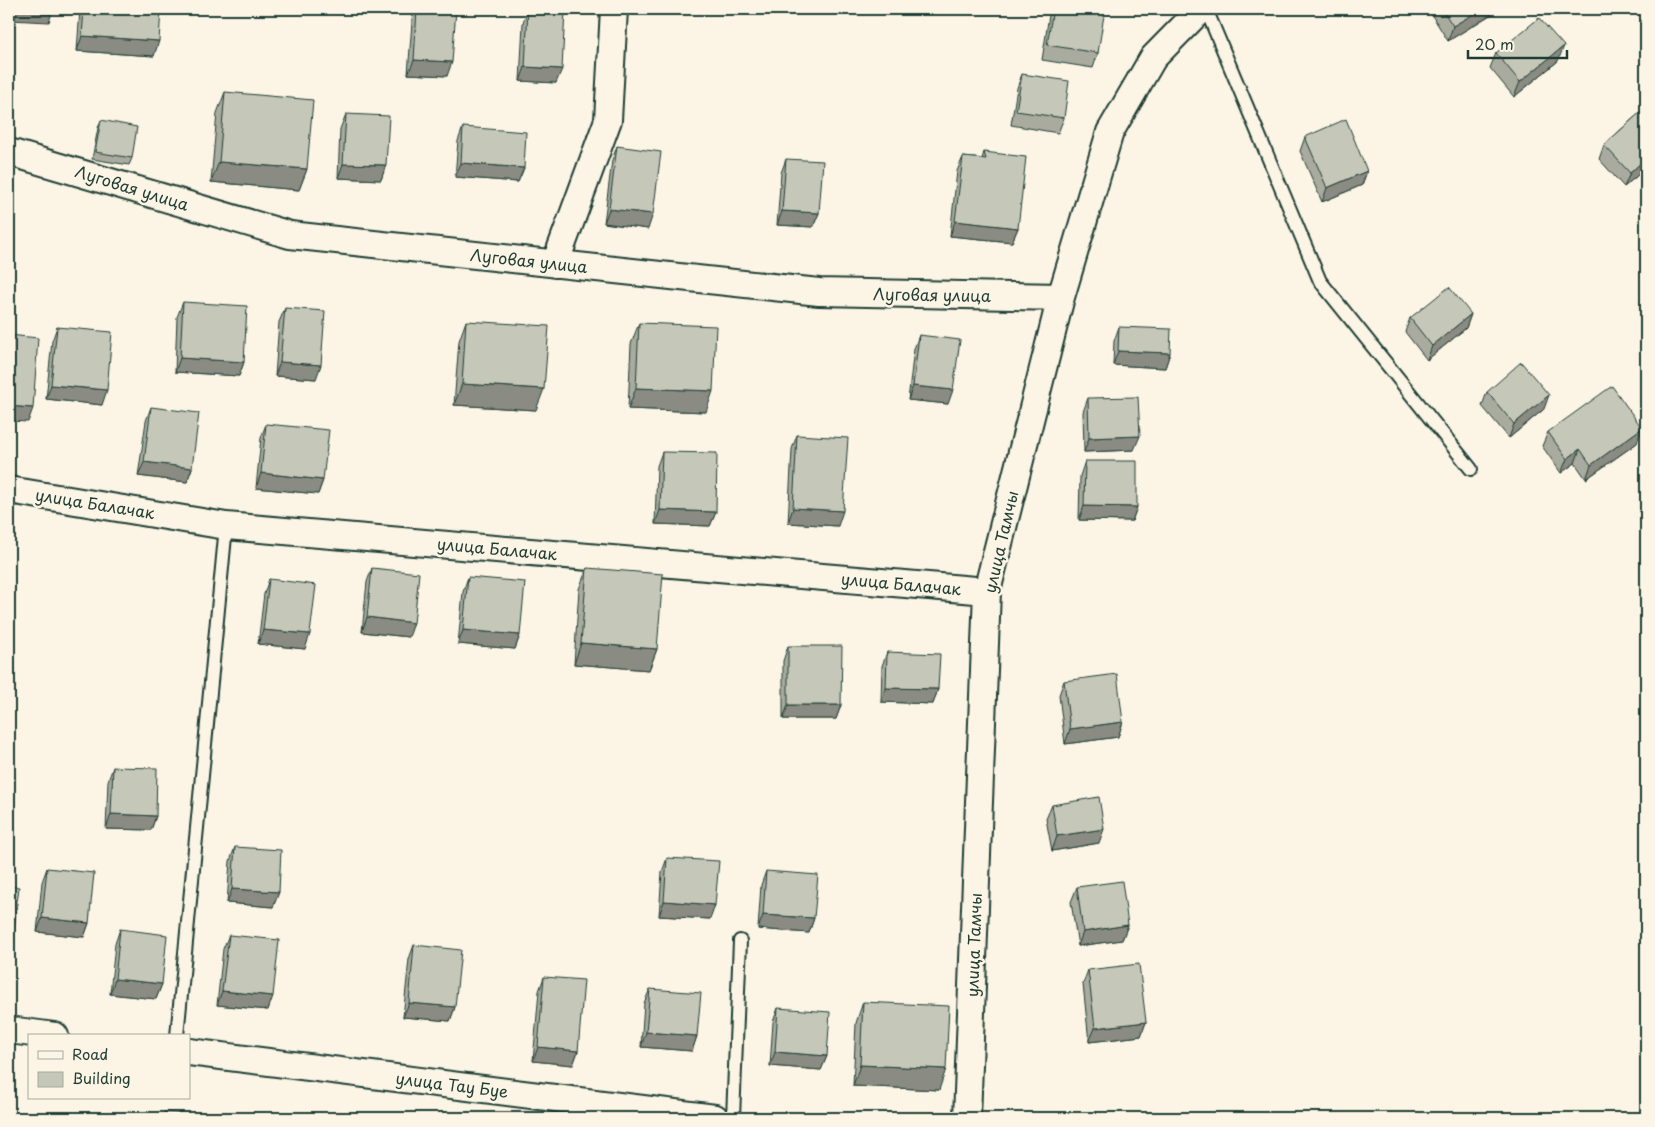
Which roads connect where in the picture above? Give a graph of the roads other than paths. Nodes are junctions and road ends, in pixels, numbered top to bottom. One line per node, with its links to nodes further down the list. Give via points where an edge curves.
1 (614, 9): 5 (street, via 608,120)
2 (1201, 9): 6 (street, улица Тамчы, via 1153,58 1110,132)
3 (1206, 9): 7 (lane, via 1320,281)
4 (9, 152): 5 (street, Луговая улица, via 290,235)
5 (555, 264): 6 (street, Луговая улица, via 819,292)
6 (1060, 297): 10 (street, улица Тамчы)
7 (1471, 469)
8 (9, 490): 9 (street, улица Балачак)
9 (226, 526): 10 (street, улица Балачак); 14 (lane)
10 (988, 591): 18 (street, улица Тамчы)
11 (740, 941): 17 (lane)
12 (9, 1030): 13 (street)
13 (40, 1034)
14 (177, 1034)
15 (190, 1052): 16 (street, улица Тау Буе)
16 (715, 1118)
17 (734, 1118)
18 (967, 1118)

